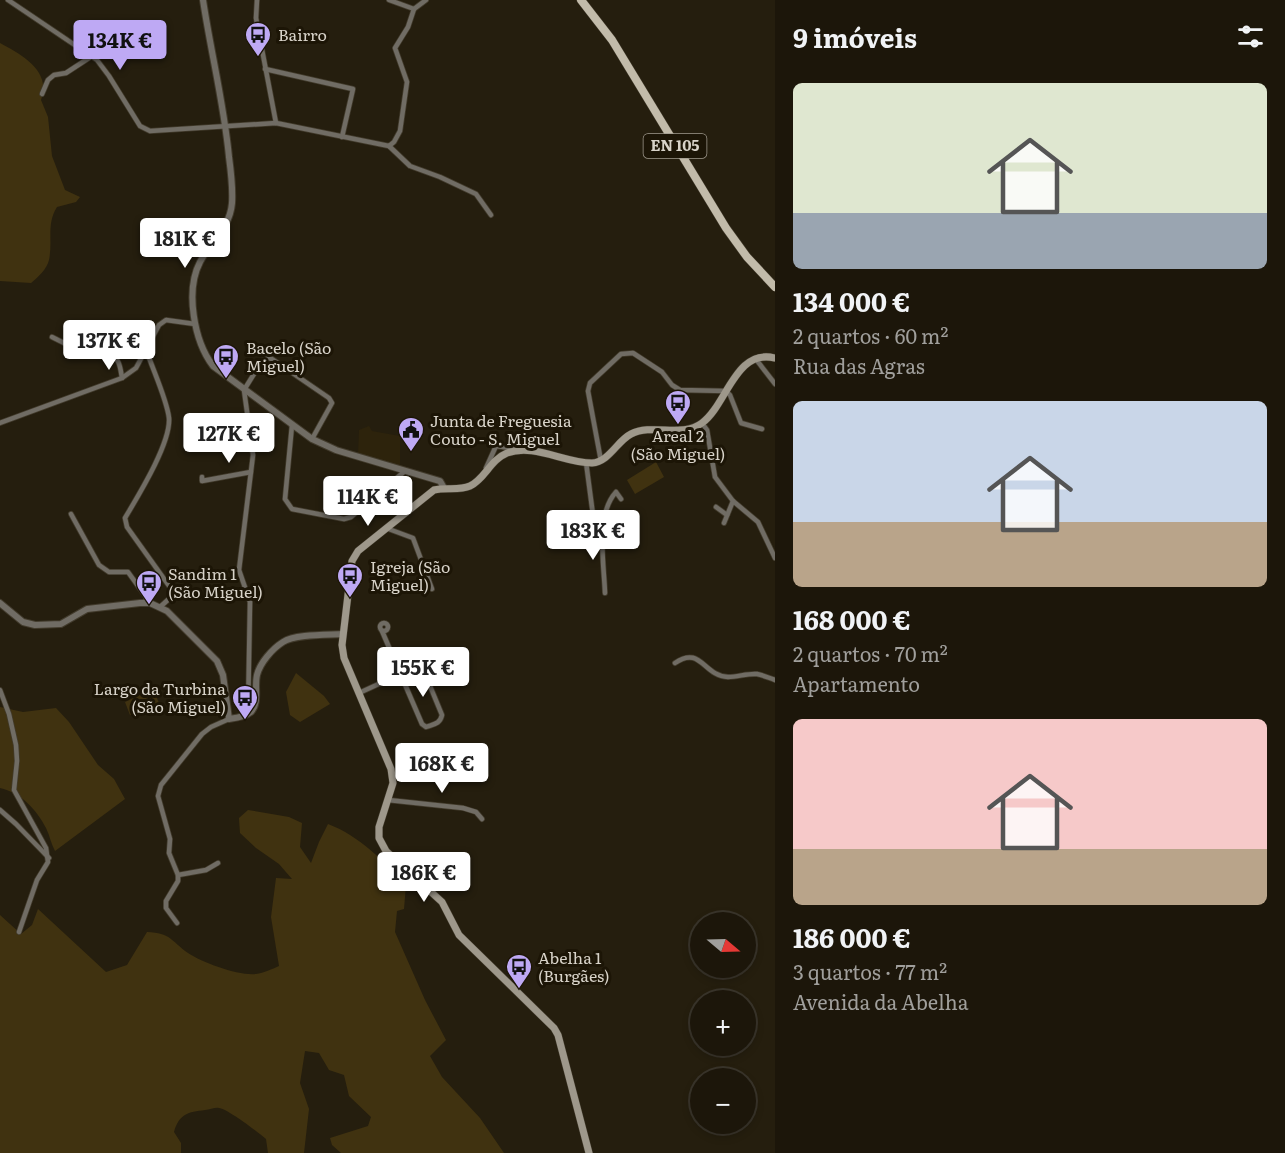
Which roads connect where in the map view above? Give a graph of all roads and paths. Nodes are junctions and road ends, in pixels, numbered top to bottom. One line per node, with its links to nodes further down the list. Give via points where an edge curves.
1 (9, 0): 9 (street)
2 (203, 0): 14 (street)
3 (257, 0): 11 (street, via 256,18)
4 (389, 0): 7 (street)
5 (426, 0): 7 (street)
6 (581, 0): 18 (main road, EN 105, via 612,40 726,228)
7 (417, 4): 16 (street, via 395,48 407,82 400,131)
8 (102, 39): 9 (street)
9 (87, 53): 10 (street)
10 (92, 56): 12 (street, via 66,73 54,75); 14 (street, via 140,126 150,131)
11 (265, 69): 13 (street); 15 (street, via 352,89)
12 (42, 94)
13 (276, 123): 14 (street); 15 (street)
14 (226, 127): 19 (street, via 231,212 197,270)
15 (342, 137): 16 (street)
16 (388, 146): 17 (street, via 410,166 476,194)
17 (491, 215)
18 (775, 287)
19 (195, 324): 21 (street, via 166,320 159,325); 26 (street, via 213,366)
20 (52, 337): 24 (street, via 115,356)
21 (147, 352): 24 (street, via 136,369); 56 (street, via 169,416 169,428 151,474 125,518 127,527 172,590)
22 (755, 358): 23 (main road); 25 (street); 27 (main road)
23 (775, 358)
24 (122, 378): 28 (street)
25 (775, 384)
26 (244, 390): 30 (street); 32 (street, via 267,358 329,398 332,402); 38 (street, via 253,455)
27 (726, 391): 29 (main road); 31 (street, via 741,423); 34 (street, via 680,390 662,372 633,353 621,354 590,383 588,391)
28 (0, 423)
29 (702, 423): 34 (main road, via 688,429 639,431 629,435); 44 (street, via 707,430 715,477)
30 (292, 425): 32 (street); 36 (street, via 285,499 292,509 351,517)
31 (762, 429)
32 (312, 439): 36 (street)
33 (525, 450): 35 (main road); 37 (main road, via 507,453); 37 (street, via 496,446)
34 (601, 461): 35 (main road)
35 (586, 462): 50 (street, via 593,515)
36 (405, 471): 40 (street)
37 (486, 471): 41 (main road, via 468,487)
38 (251, 472): 39 (street, via 202,481); 64 (street, via 239,570 250,602)
39 (202, 477)
40 (427, 477): 41 (street, via 440,481); 42 (street)
41 (444, 488): 42 (main road)
42 (434, 490): 49 (main road)
43 (621, 499): 50 (street, via 616,492 610,498)
44 (734, 501): 47 (street); 51 (street, via 758,522)
45 (716, 507): 47 (street)
46 (71, 514): 55 (street, via 99,564 109,572 128,572 146,597)
47 (727, 515): 48 (street)
48 (724, 523)
49 (386, 528): 52 (street, via 413,538); 58 (main road, via 358,550 352,561)
50 (603, 529): 53 (street)
51 (775, 558)
52 (432, 589)
53 (605, 592)
54 (0, 603): 55 (street, via 23,622 35,625 61,624 87,609)
55 (146, 603): 56 (street)
56 (160, 607): 65 (street, via 217,661 224,675)
57 (382, 631): 60 (street)
58 (343, 634): 63 (main road, via 344,658); 64 (street, via 282,643 262,663 257,676 256,704)
59 (675, 663): 61 (street, via 684,656 695,657 719,675 757,674)
60 (400, 674): 60 (street, via 418,666 423,669 442,715 439,722 423,725); 63 (street)
61 (775, 680)
62 (0, 690): 69 (street, via 16,745 14,790)
63 (359, 693): 66 (main road, via 391,769 393,783)
64 (248, 714): 65 (street)
65 (229, 719): 71 (street, via 202,734 161,785 158,796 170,839 169,853)
66 (388, 800): 68 (street, via 463,808 476,812); 74 (main road, via 379,827 379,838 386,851 442,902 459,935 558,1035)
67 (0, 810): 69 (street)
68 (482, 819)
69 (49, 858): 73 (street)
70 (218, 864): 71 (street)
71 (178, 875): 72 (street, via 166,901 166,908)
72 (177, 923)
73 (19, 932)
74 (589, 1153)

